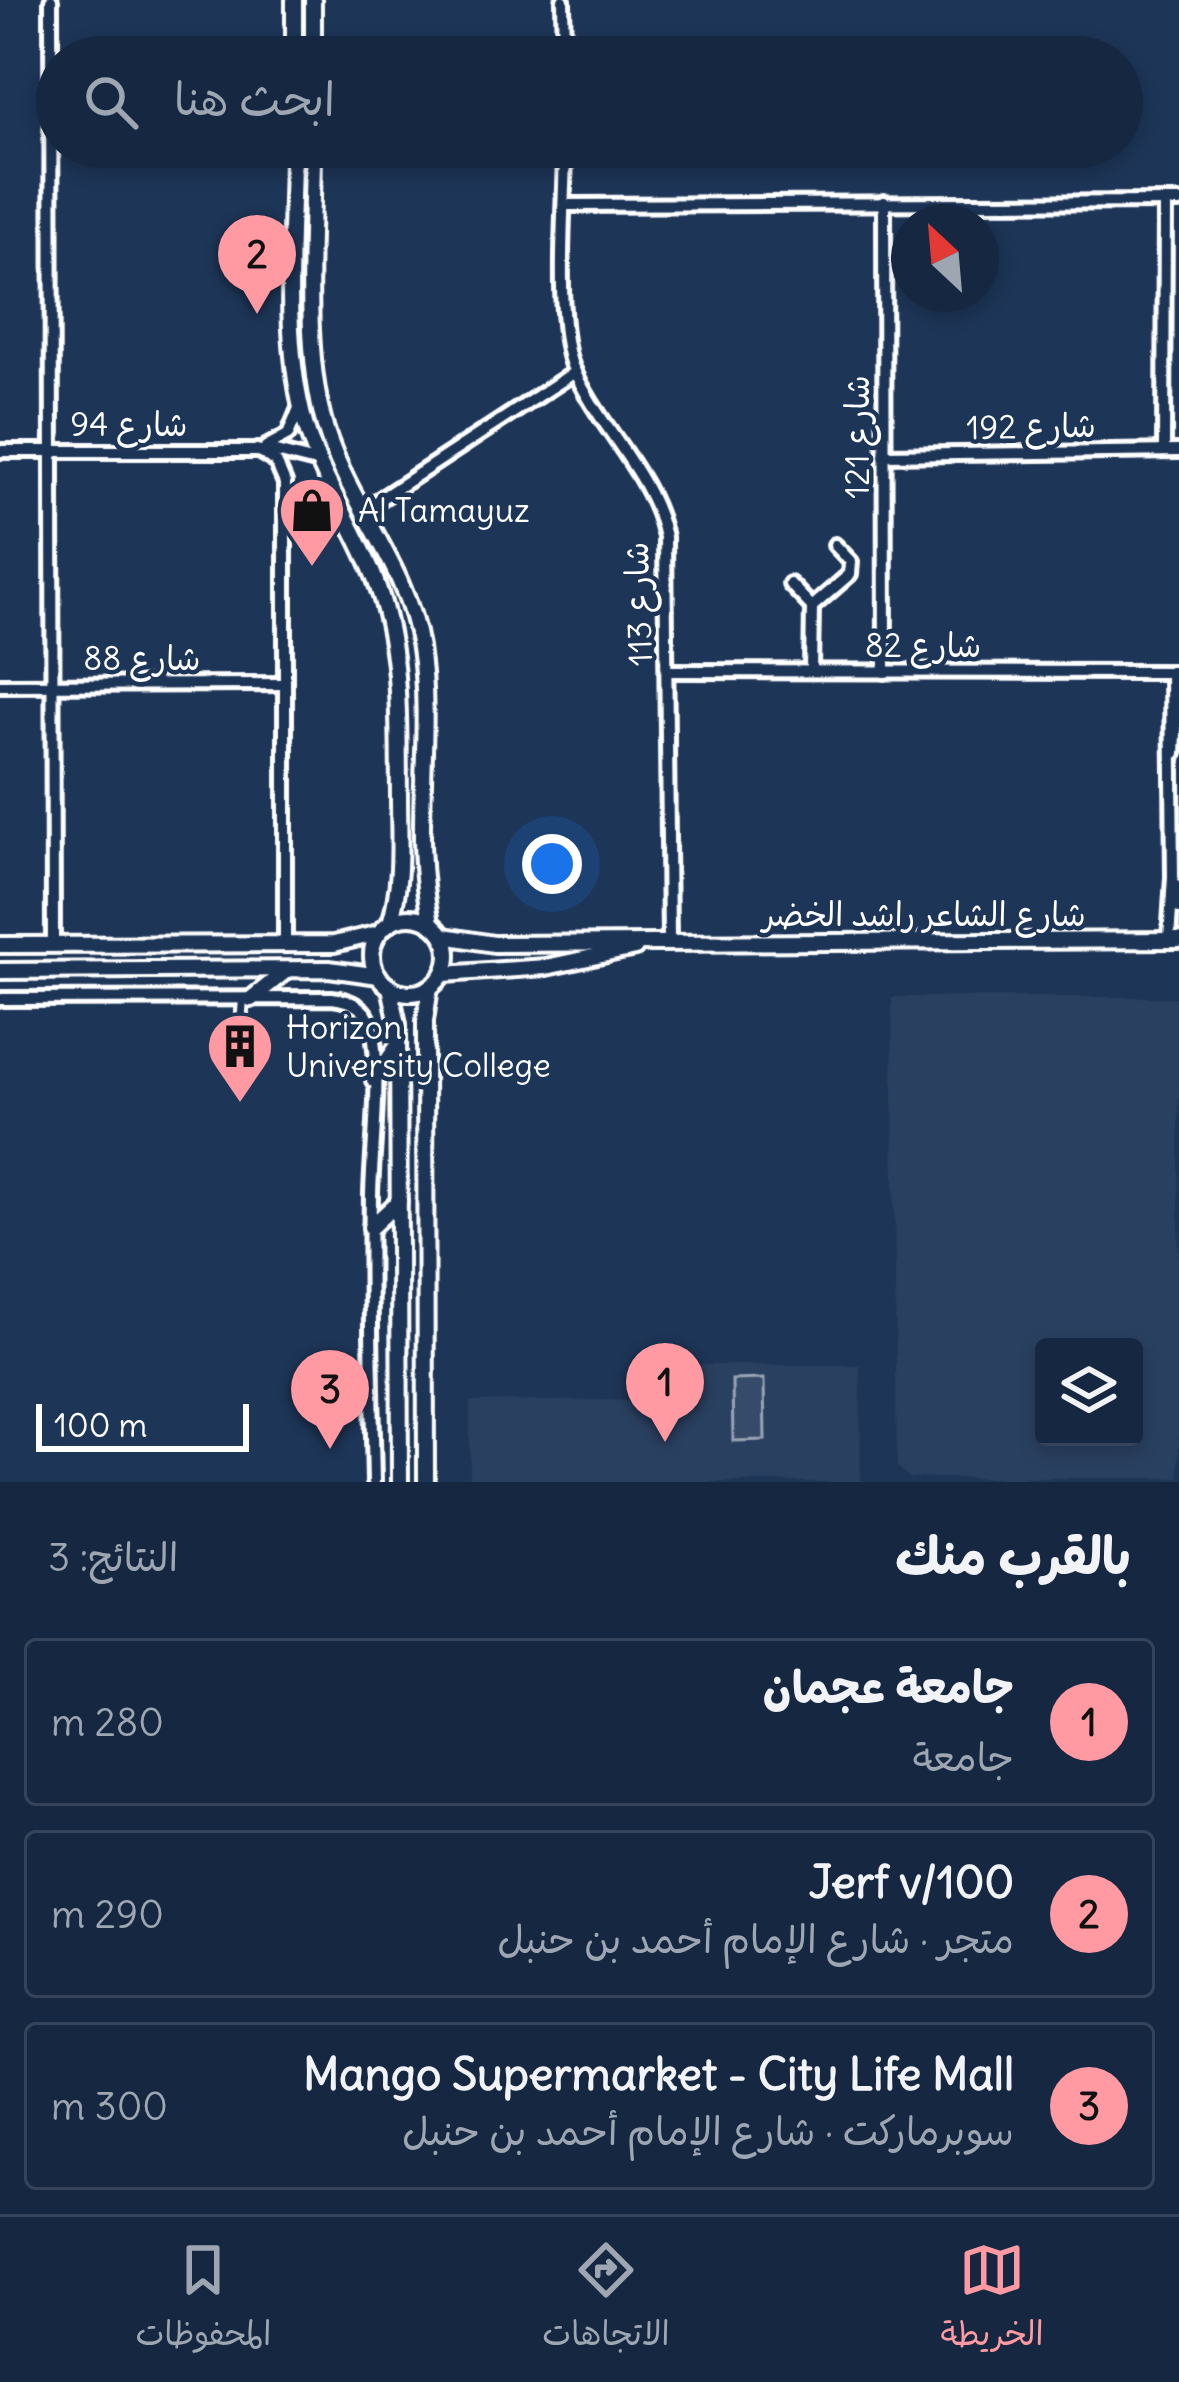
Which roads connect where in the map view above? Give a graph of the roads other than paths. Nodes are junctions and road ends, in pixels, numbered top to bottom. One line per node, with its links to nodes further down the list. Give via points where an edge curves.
1 (51, 0): 5 (street)
2 (294, 0): 6 (street)
3 (563, 0): 8 (street)
4 (316, 2): 7 (street)
5 (51, 36)
6 (294, 36)
7 (314, 36)
8 (564, 36)
9 (51, 168): 20 (street)
10 (293, 168): 18 (street)
11 (313, 168): 28 (street, via 316,388 331,445)
12 (565, 168): 16 (street, شارع 113)
13 (884, 202): 14 (street); 16 (street); 24 (street, شارع 121)
14 (1165, 202): 15 (street); 21 (street)
15 (1179, 202)
16 (565, 205): 17 (street, شارع 113, via 565,333)
17 (575, 372): 28 (street); 32 (street, شارع 113, via 661,517)
18 (300, 406): 19 (street, via 288,435); 26 (street)
19 (257, 450): 20 (street, شارع 94); 25 (street, شارع 94); 27 (street, via 276,462)
20 (52, 451): 23 (street, شارع 94); 38 (street)
21 (1164, 451): 22 (street, شارع 192); 24 (street, شارع 192)
22 (1179, 451)
23 (0, 452)
24 (884, 455): 34 (street, شارع 121)
25 (300, 456): 26 (street, شارع 94); 27 (street)
26 (316, 462): 42 (street, via 369,563 394,647 399,880)
27 (285, 483): 36 (street)
28 (364, 509): 41 (street, via 409,596 421,651)
29 (835, 545): 31 (street, via 851,562 850,574)
30 (790, 584): 31 (street)
31 (812, 608): 33 (street)
32 (667, 671): 33 (street, شارع 82); 45 (street, شارع 113)
33 (811, 671): 34 (street, شارع 82)
34 (885, 671): 35 (street, شارع 82)
35 (1176, 672): 39 (street)
36 (284, 684): 38 (street, شارع 88); 48 (street)
37 (0, 685): 38 (street, شارع 88)
38 (52, 686): 47 (street)
39 (1173, 877): 40 (street); 44 (street)
40 (1179, 908)
41 (431, 922): 42 (street, via 418,917); 43 (street)
42 (384, 928): 48 (street, via 345,943); 52 (street, via 372,950)
43 (444, 936): 45 (street, شارع الشاعر راشد الخضر, via 494,944); 51 (street)
44 (1174, 940): 45 (street, شارع الشاعر راشد الخضر)
45 (669, 941): 51 (street, شارع الشاعر راشد الخضر, via 545,967)
46 (0, 944): 47 (street)
47 (53, 944): 48 (street)
48 (285, 944)
49 (287, 970): 50 (street); 52 (street, via 342,970); 55 (street)
50 (0, 971)
51 (443, 974): 53 (street)
52 (385, 982): 53 (street, via 410,993); 57 (street, via 398,1015)
53 (430, 988): 63 (street)
54 (0, 999): 55 (street)
55 (247, 999): 56 (street); 58 (street, via 332,998 358,1006 372,1028)
56 (241, 1024)
57 (398, 1045): 58 (street); 59 (street)
58 (374, 1080): 60 (street)
59 (399, 1201): 60 (street); 62 (street)
60 (371, 1226): 61 (street)
61 (374, 1482)
62 (400, 1482)
63 (426, 1482)

